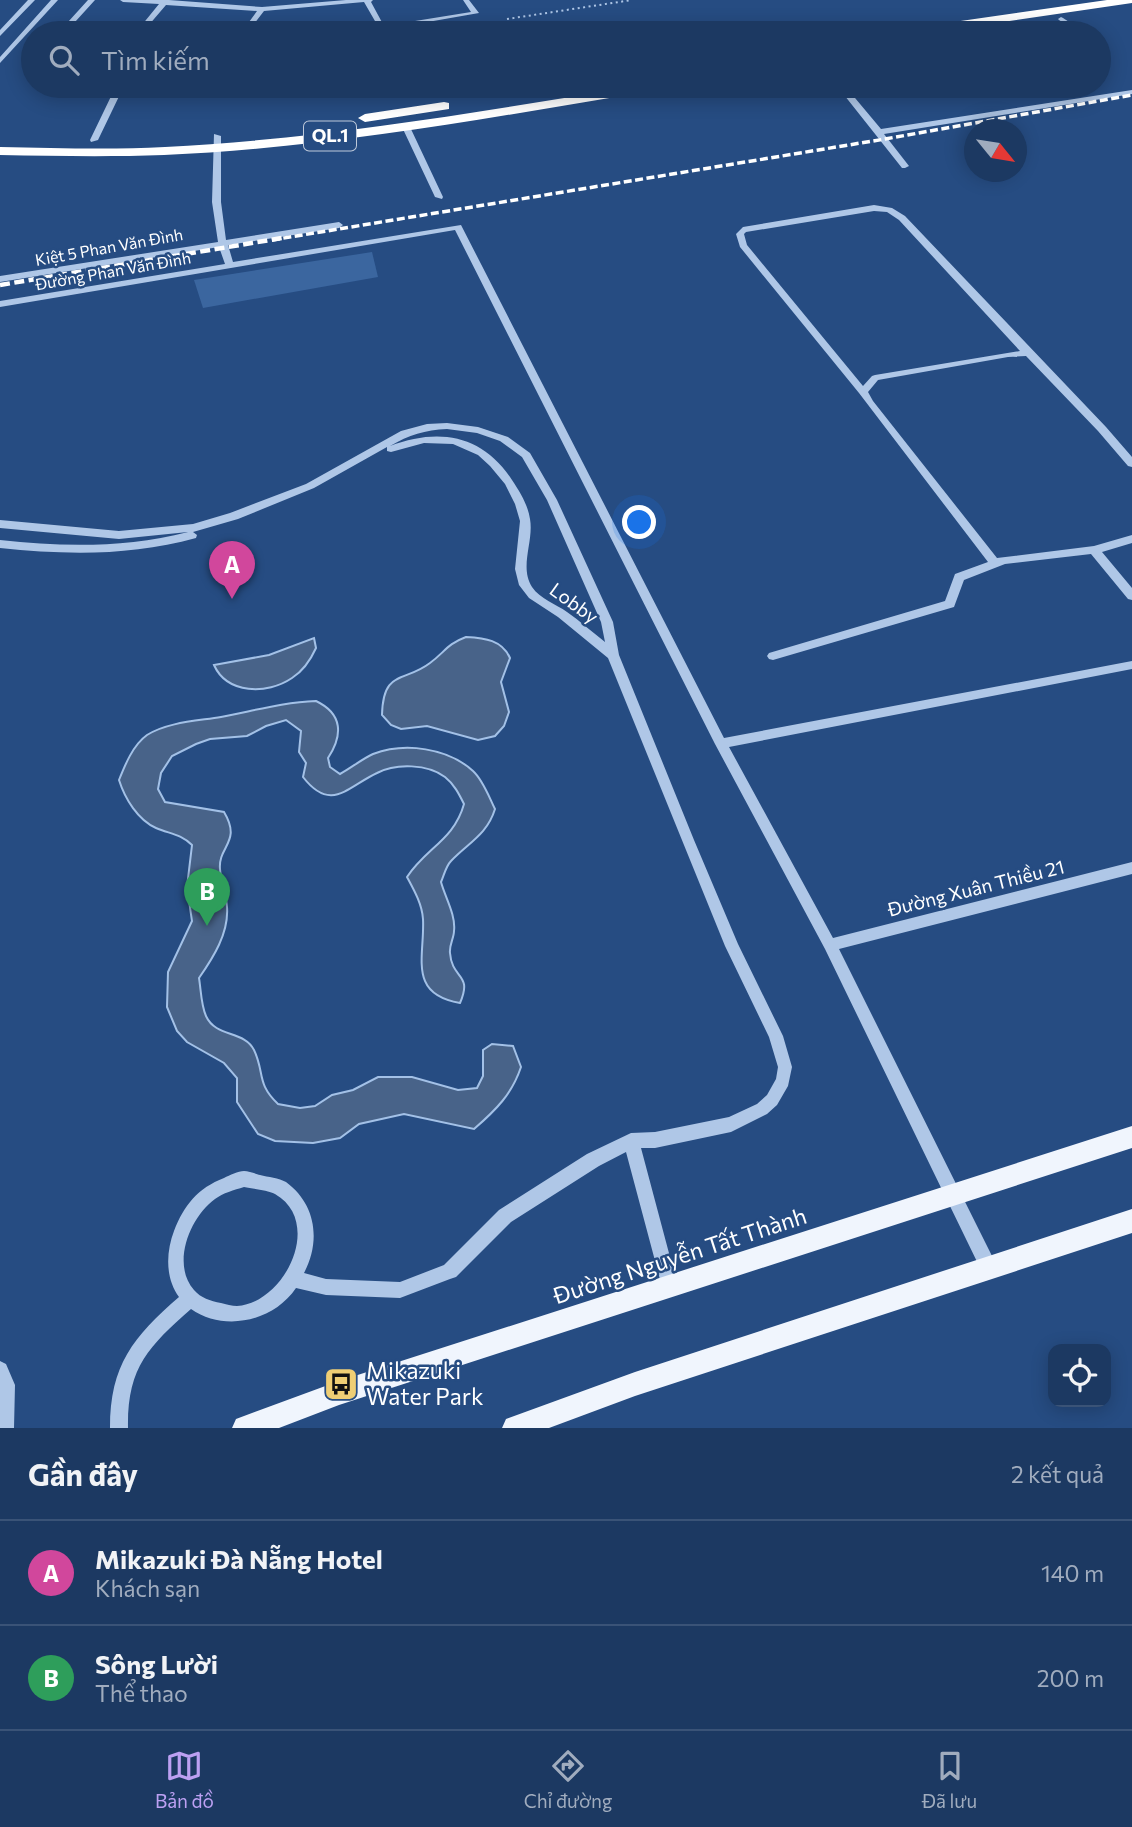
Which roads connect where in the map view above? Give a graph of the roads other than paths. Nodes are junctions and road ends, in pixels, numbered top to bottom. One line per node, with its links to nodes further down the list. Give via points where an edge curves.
1 (32, 0): 21 (street)
2 (55, 0): 12 (street)
3 (92, 0): 13 (street)
4 (124, 0): 8 (street)
5 (369, 0): 9 (street); 16 (street)
6 (466, 0): 17 (street, via 475,13)
7 (1131, 0): 18 (highway)
8 (165, 1): 9 (street); 14 (street)
9 (262, 9): 15 (street)
10 (1132, 9): 11 (highway)
11 (1061, 19): 19 (highway); 20 (street)
12 (36, 21)
13 (72, 21)
14 (148, 21)
15 (253, 21)
16 (379, 21)
17 (425, 21)
18 (987, 21)
19 (1052, 21)
20 (1064, 21)
21 (0, 34)
22 (21, 38): 23 (street)
23 (0, 61)
24 (1132, 92): 25 (street)
25 (1111, 95)
26 (114, 98): 34 (street)
27 (486, 98): 35 (highway, QL.1)
28 (584, 98): 31 (highway, QL.1)
29 (851, 98): 32 (street)
30 (1094, 98): 32 (street)
31 (406, 127): 35 (highway, QL.1, via 268,144); 38 (street)
32 (878, 132): 37 (street)
33 (0, 138): 34 (highway, QL.1)
34 (94, 139): 35 (highway, QL.1)
35 (217, 141): 36 (highway, QL.1, via 120,154); 41 (street, via 215,191)
36 (0, 151)
37 (905, 166)
38 (439, 197)
39 (339, 225): 41 (street, Kiệt 5 Phan Văn Đình)
40 (458, 227): 42 (street); 57 (street)
41 (222, 242): 42 (street); 43 (street, Kiệt 5 Phan Văn Đình)
42 (230, 265): 44 (street, Đường Phan Văn Đình)
43 (0, 279)
44 (0, 304)
45 (1028, 353): 46 (street, via 874,378); 46 (street, via 896,213 864,209 743,230 743,245); 47 (street)
46 (863, 393): 52 (street)
47 (1132, 464)
48 (0, 524): 54 (street, via 119,535 193,528 310,486 405,433 447,426 478,430 504,439 526,455 552,500 607,622)
49 (1132, 539): 51 (street)
50 (0, 544): 54 (street, Lobby, via 108,551 154,545 287,505 405,443 435,439 467,443 502,473 519,501 526,533 520,567 530,592)
51 (1094, 550): 52 (street); 53 (street)
52 (995, 563): 55 (street, via 959,577 950,604)
53 (1132, 596)
54 (613, 655): 61 (street, via 732,946 776,1036 785,1067 772,1100 747,1118)
55 (773, 656)
56 (1132, 665): 57 (street)
57 (721, 744): 59 (street)
58 (1132, 868): 59 (street, Đường Xuân Thiều 21)
59 (830, 945): 62 (street)
60 (1132, 1138): 62 (main road, Đường Nguyễn Tất Thành)
61 (631, 1141): 65 (street, via 505,1216 450,1272 400,1290 326,1287); 66 (street)
62 (951, 1194): 64 (street); 66 (main road, Đường Nguyễn Tất Thành)
63 (1132, 1221): 64 (main road)
64 (989, 1268): 72 (main road)
65 (293, 1279): 67 (street, via 276,1298 239,1315 220,1315); 67 (street, via 307,1247 303,1211 280,1186 244,1179 205,1196 179,1233 177,1275)
66 (670, 1287): 71 (main road, Đường Nguyễn Tất Thành)
67 (191, 1298): 70 (street, via 130,1360 117,1403)
68 (0, 1370): 69 (street, via 6,1385)
69 (5, 1428)
70 (119, 1428)
71 (245, 1428)
72 (515, 1428)

